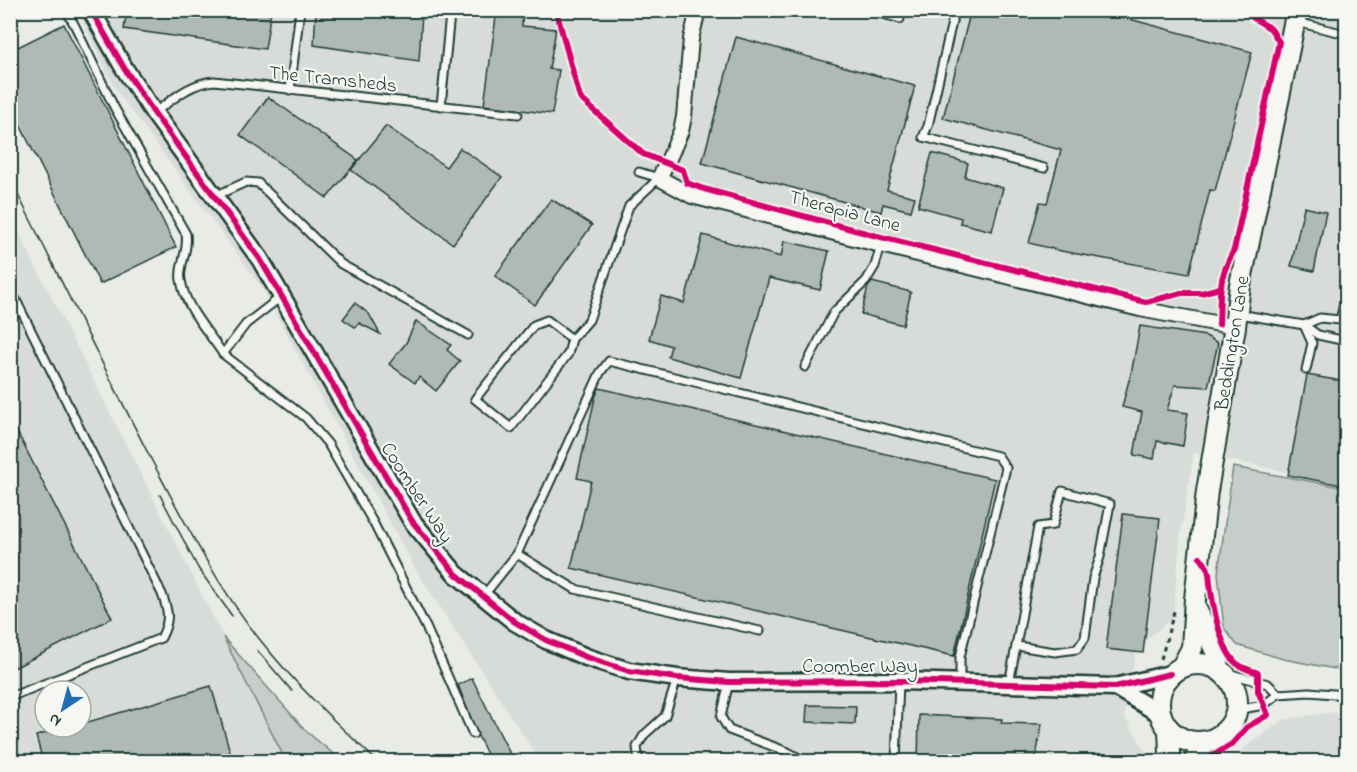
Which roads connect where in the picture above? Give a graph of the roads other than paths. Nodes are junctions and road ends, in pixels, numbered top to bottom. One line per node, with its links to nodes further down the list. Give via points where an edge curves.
1 (66, 10): 28 (lane, via 114,107 186,234 188,244 180,279 189,303)
2 (91, 10): 13 (street, Coomber Way)
3 (300, 10): 11 (lane)
4 (698, 10): 17 (street, via 681,131)
5 (869, 10): 9 (lane)
6 (953, 10): 15 (lane, via 923,137)
7 (450, 14): 12 (lane)
8 (1295, 16): 10 (lane); 23 (main road, Beddington Lane)
9 (900, 20)
10 (1347, 34)
11 (290, 90): 12 (lane, The Tramsheds); 13 (lane, The Tramsheds, via 201,82)
12 (441, 106): 14 (lane, The Tramsheds)
13 (154, 113): 18 (street, Coomber Way)
14 (518, 114)
15 (1044, 168)
16 (639, 172): 17 (lane)
17 (659, 178): 19 (street, Therapia Lane, via 692,196); 26 (lane, via 629,206 589,320)
18 (215, 196): 21 (street, Coomber Way); 25 (lane, via 246,182 258,183 341,264)
19 (881, 245): 23 (street, Therapia Lane, via 1140,309); 29 (lane, via 866,281 834,312)
20 (10, 288): 46 (lane, via 169,613 160,638)
21 (282, 295): 28 (lane, via 246,324); 32 (street, Coomber Way, via 412,521 456,574)
22 (1347, 296): 24 (lane, via 1340,320 1320,318)
23 (1236, 320): 24 (lane); 33 (main road, Beddington Lane, via 1207,491)
24 (1304, 325): 27 (lane, via 1318,335); 30 (lane, via 1312,343)
25 (468, 335)
26 (572, 339): 26 (lane, via 568,354 511,429 475,399 534,325 547,320)
27 (1347, 341)
28 (223, 354): 49 (lane, via 306,418 328,444 411,596)
29 (805, 367)
30 (1306, 370)
31 (517, 554): 32 (lane); 34 (lane, via 574,589); 41 (lane, via 600,372 609,361 998,456 1006,468 960,657)
32 (483, 597): 38 (street, Coomber Way, via 515,622 586,657 629,671)
33 (1195, 603): 36 (main road, Beddington Lane, via 1192,648); 37 (main road, via 1219,658)
34 (760, 631)
35 (1017, 646): 35 (lane, via 1038,527 1053,525 1062,491 1110,504 1093,578 1085,638 1077,649 1055,652); 42 (lane)
36 (1171, 668): 37 (main road, via 1203,664); 43 (street, Coomber Way); 48 (main road, Beddington Lane, via 1158,705)
37 (1220, 670): 44 (lane, via 1268,684); 47 (main road, via 1234,686)
38 (677, 678): 40 (street, Coomber Way); 53 (lane, via 665,716 637,747)
39 (899, 681): 40 (street, Coomber Way); 41 (street, Coomber Way); 55 (lane)
40 (729, 682): 54 (lane, via 721,717 729,730)
41 (960, 683): 42 (street, Coomber Way)
42 (1009, 684): 43 (street, Coomber Way)
43 (1115, 687): 48 (street, Coomber Way)
44 (1278, 694): 45 (lane); 47 (lane, via 1264,705)
45 (1347, 695)
46 (10, 697)
47 (1236, 710): 51 (main road, via 1226,731)
48 (1164, 721): 51 (main road, via 1185,741); 56 (main road, Beddington Lane, via 1170,753)
49 (472, 734)
50 (10, 742): 52 (lane)
51 (1204, 742): 57 (main road)
52 (16, 762)
53 (639, 762)
54 (807, 762)
55 (896, 762)
56 (1167, 762)
57 (1194, 762)

